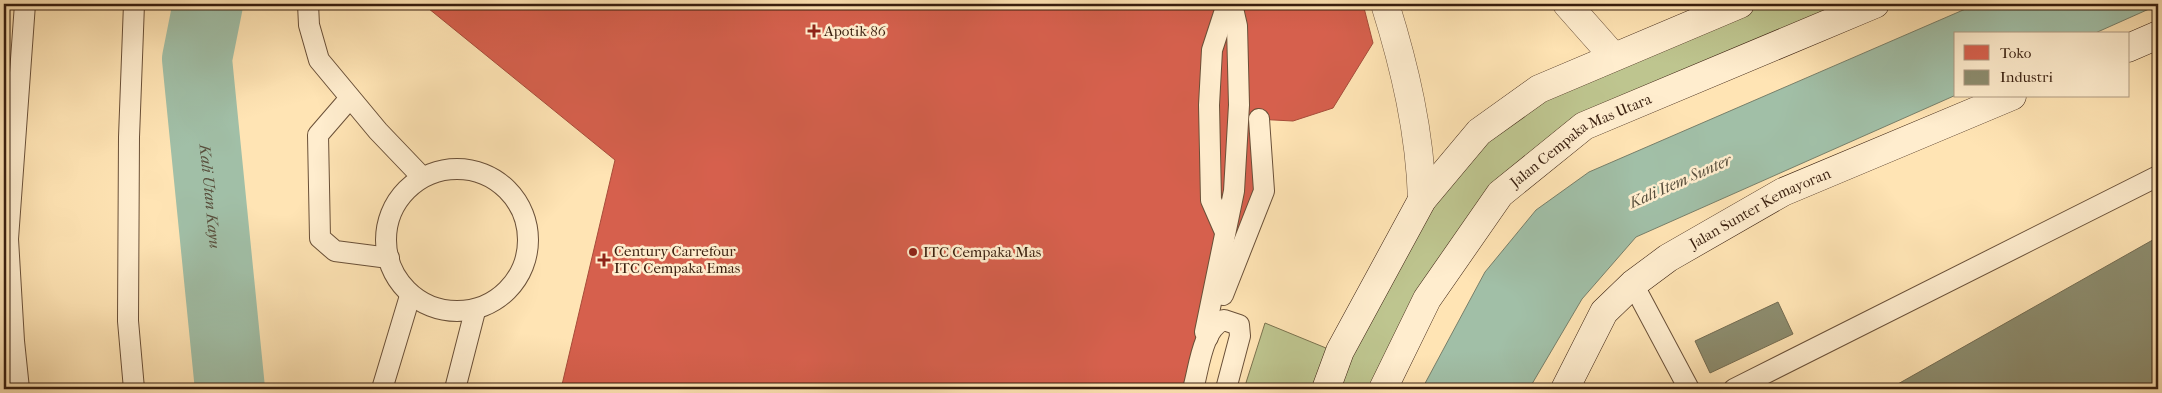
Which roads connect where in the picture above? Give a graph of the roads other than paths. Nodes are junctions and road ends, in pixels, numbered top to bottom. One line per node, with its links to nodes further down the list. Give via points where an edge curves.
1 (25, 4): 20 (lane)
2 (134, 4): 27 (lane, via 128,321)
3 (308, 4): 13 (lane, via 309,25 319,60)
4 (1227, 4): 19 (lane, via 1212,50 1209,105 1211,200)
5 (1232, 4): 19 (lane, via 1237,26 1239,105 1234,191)
6 (1385, 4): 18 (main road, via 1408,86 1421,165)
7 (1567, 4): 12 (main road)
8 (1740, 4): 12 (main road)
9 (1875, 4): 33 (main road, Jalan Cempaka Mas Utara, via 1584,126 1500,194 1427,299)
10 (2158, 35): 11 (main road)
11 (2130, 47)
12 (1613, 56): 18 (main road, via 1539,89 1479,132)
13 (350, 98): 17 (lane); 21 (lane, via 318,135 320,238 334,251)
14 (2007, 98): 22 (main road, Jalan Sunter Kemayoran, via 1783,192 1668,258)
15 (1259, 119): 25 (lane, via 1264,191)
16 (2158, 176): 36 (lane)
17 (422, 177): 21 (lane, via 395,203 384,240); 24 (lane, via 458,167 494,177 521,204 530,241 520,277)
18 (1422, 200): 32 (main road, via 1340,351)
19 (1226, 232): 25 (lane, via 1205,332)
20 (6, 239): 26 (lane)
21 (389, 258): 23 (lane, via 394,276)
22 (1633, 284): 34 (main road, Jalan Sunter Kemayoran, via 1604,312); 35 (lane)
23 (410, 296): 24 (lane, via 457,313); 28 (lane)
24 (475, 311): 29 (lane)
25 (1208, 336): 30 (lane); 31 (lane, via 1216,323 1224,320 1239,325 1240,336)
26 (19, 389)
27 (134, 389)
28 (382, 389)
29 (455, 389)
30 (1193, 389)
31 (1226, 389)
32 (1326, 389)
33 (1383, 389)
34 (1565, 389)
35 (1690, 389)
36 (1734, 389)

